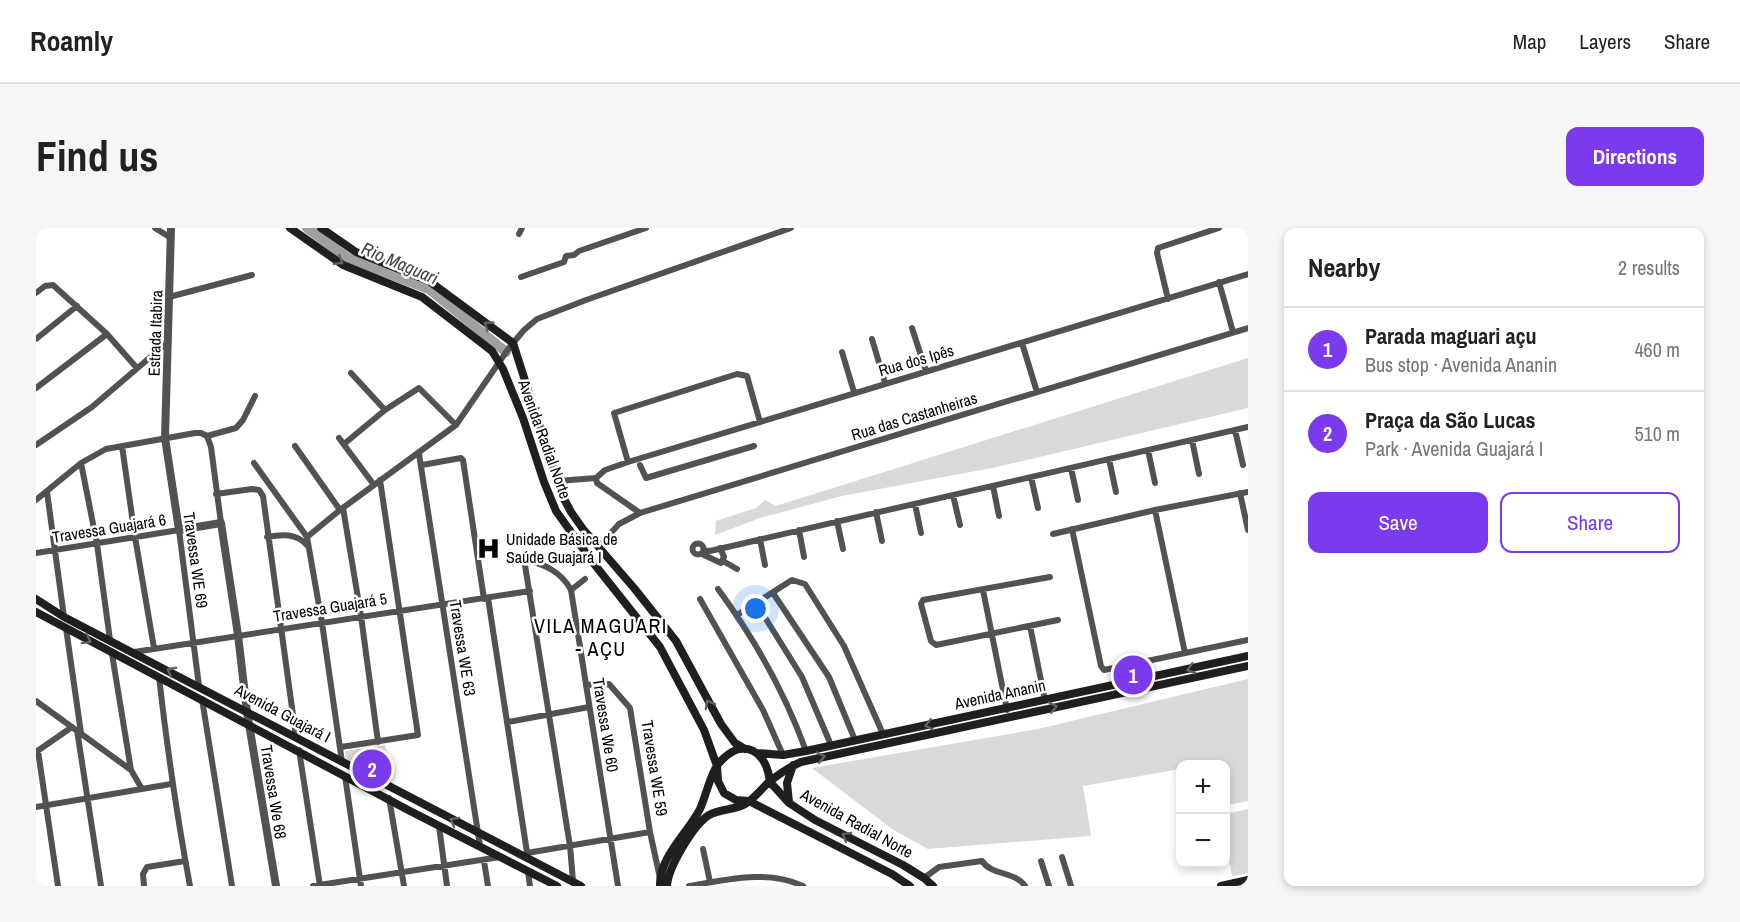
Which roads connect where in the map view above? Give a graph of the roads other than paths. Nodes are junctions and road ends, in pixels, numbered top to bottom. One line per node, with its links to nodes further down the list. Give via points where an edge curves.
1 (155, 228): 8 (street)
2 (171, 228): 8 (street, Estrada Itabira)
3 (290, 228): 27 (main road, Avenida Radial Norte, one-way to 27, via 343,265 422,297)
4 (321, 228): 25 (main road, one-way to 4, via 429,281 356,252)
5 (646, 228): 11 (street, via 566,256 564,262)
6 (791, 228): 25 (street, via 537,319)
7 (1219, 228): 15 (street, via 1161,245 1156,253)
8 (171, 238): 14 (street, Estrada Itabira)
9 (252, 274): 14 (street)
10 (1248, 274): 12 (street, Rua dos Ipês)
11 (521, 277)
12 (1219, 282): 15 (street, Rua dos Ipês); 19 (street)
13 (36, 293): 16 (street, via 53,285)
14 (169, 297): 23 (street, Estrada Itabira)
15 (1168, 299): 24 (street, Rua dos Ipês)
16 (77, 306): 20 (street); 21 (street)
17 (912, 328): 29 (street)
18 (1248, 328): 19 (street, Rua das Castanheiras)
19 (1233, 332): 34 (street, Rua das Castanheiras)
20 (107, 334): 28 (street); 32 (street)
21 (36, 339)
22 (872, 339): 31 (street)
23 (168, 342): 28 (street); 42 (street, Estrada Itabira)
24 (1022, 343): 29 (street, Rua dos Ipês); 34 (street)
25 (511, 346): 27 (street); 64 (main road, Avenida Radial Norte)
26 (842, 352): 33 (street)
27 (500, 360): 38 (street); 169 (main road, Avenida Radial Norte, via 556,511 660,648 691,702)
28 (136, 367): 46 (street, via 92,406)
29 (926, 371): 31 (street, Rua dos Ipês)
30 (351, 373): 36 (street)
31 (885, 383): 33 (street, Rua dos Ipês)
32 (36, 388)
33 (854, 392): 37 (street, Rua dos Ipês)
34 (1037, 392): 81 (street, Rua das Castanheiras)
35 (255, 396): 41 (street, via 236,429)
36 (386, 411): 38 (street, via 418,388); 45 (street)
37 (760, 422): 53 (street, Rua dos Ipês); 53 (street, via 747,376 735,375 614,413)
38 (456, 425): 51 (street)
39 (1248, 427): 40 (street)
40 (1235, 430): 44 (street); 58 (street)
41 (207, 436): 42 (street, via 195,433); 72 (street)
42 (165, 438): 47 (street); 87 (street, Travessa WE 69)
43 (339, 438): 45 (street)
44 (1192, 440): 50 (street); 60 (street)
45 (344, 444): 66 (street)
46 (36, 445)
47 (122, 446): 55 (street, via 106,449); 92 (street)
48 (295, 446): 78 (street)
49 (754, 446): 57 (street, via 645,478)
50 (1148, 450): 52 (street); 65 (street)
51 (419, 454): 56 (street, Travessa WE 63); 63 (street)
52 (1109, 459): 59 (street); 69 (street)
53 (628, 462): 62 (street, Rua dos Ipês, via 605,470)
54 (254, 463): 94 (street)
55 (81, 464): 68 (street); 97 (street)
56 (422, 465): 115 (street, via 463,460); 119 (street, Travessa WE 63)
57 (640, 465)
58 (1243, 465)
59 (1071, 468): 61 (street); 74 (street)
60 (1199, 474)
61 (1032, 477): 67 (street); 77 (street)
62 (596, 478): 64 (street); 81 (street, via 597,483)
63 (380, 480): 66 (street); 120 (street)
64 (558, 481): 99 (main road, Avenida Radial Norte, via 571,512)
65 (1155, 483)
66 (374, 485): 78 (street)
67 (993, 486): 73 (street); 82 (street)
68 (47, 492): 75 (street); 102 (street)
69 (1116, 492)
70 (1248, 492): 71 (street)
71 (1240, 493): 79 (street); 89 (street)
72 (216, 494): 84 (street); 93 (street, via 259,490)
73 (953, 495): 76 (street); 85 (street)
74 (1078, 500)
75 (36, 501)
76 (915, 504): 80 (street); 90 (street)
77 (1038, 508)
78 (341, 509): 94 (street); 123 (street)
79 (1155, 510): 86 (street); 137 (street)
80 (876, 512): 83 (street); 96 (street)
81 (640, 513): 99 (street, Rua das Castanheiras, via 619,524)
82 (999, 516)
83 (837, 521): 88 (street); 101 (street)
84 (221, 524): 87 (street, Travessa Guajará 6); 131 (street, Travessa We 68)
85 (960, 525)
86 (1072, 529): 91 (street); 137 (street, via 1104,670)
87 (179, 530): 92 (street, Travessa Guajará 6); 134 (street, Travessa WE 69)
88 (799, 530): 95 (street); 104 (street)
89 (1248, 530)
90 (921, 533)
91 (1053, 534)
92 (135, 537): 97 (street, Travessa Guajará 6); 135 (street)
93 (267, 537): 98 (street, via 288,534); 129 (street)
94 (307, 537): 98 (street)
95 (760, 539): 100 (street); 106 (street)
96 (882, 541)
97 (97, 544): 102 (street, Travessa Guajará 6); 132 (street)
98 (308, 546): 126 (street)
99 (598, 547): 162 (main road, Avenida Radial Norte, one-way to 99, via 720,724 676,641)
100 (720, 548): 105 (street); 105 (street, via 703,552 717,563)
101 (843, 549)
102 (55, 550): 103 (street, Travessa Guajará 6); 124 (street)
103 (36, 553)
104 (804, 557)
105 (723, 561): 107 (street)
106 (765, 565)
107 (737, 569)
108 (1050, 577): 112 (street)
109 (585, 579): 111 (street)
110 (718, 589): 122 (street)
111 (571, 590): 113 (street, via 561,575 524,559); 144 (street, Travessa We 60)
112 (983, 590): 130 (street); 130 (street, via 921,601 931,641 936,645)
113 (530, 591): 115 (street, Travessa Guajará 5); 152 (street)
114 (772, 592): 118 (street); 156 (street, via 792,580 805,584 844,646); 158 (street, via 825,669)
115 (486, 598): 119 (street, Travessa Guajará 5); 153 (street)
116 (36, 599): 124 (main road, Avenida Guajará I)
117 (700, 599): 167 (street, via 763,710)
118 (756, 603): 122 (street); 160 (street, via 802,677)
119 (443, 605): 120 (street, Travessa Guajará 5); 184 (street, Travessa WE 63)
120 (399, 610): 123 (street, Travessa Guajará 5); 159 (street, via 418,735)
121 (36, 612): 128 (main road, Avenida Guajará I)
122 (737, 615): 165 (street, via 787,702)
123 (361, 616): 126 (street, Travessa Guajará 5); 159 (street)
124 (64, 617): 132 (main road, Avenida Guajará I)
125 (1058, 620): 127 (street)
126 (322, 622): 129 (street, Travessa Guajará 5); 161 (street)
127 (1030, 626): 130 (street); 147 (street)
128 (66, 628): 138 (main road, Avenida Guajará I, one-way to 138); 155 (street)
129 (280, 629): 131 (street, Travessa Guajará 5); 157 (street)
130 (991, 634): 151 (street)
131 (238, 635): 134 (street, Travessa Guajará 5); 150 (street, Travessa We 68)
132 (110, 640): 136 (main road, Avenida Guajará I)
133 (1248, 640): 137 (street)
134 (194, 642): 135 (street, Travessa Guajará 5); 145 (street, Travessa WE 69)
135 (154, 648): 136 (street, Travessa Guajará 5)
136 (134, 652): 145 (main road, Avenida Guajará I, one-way to 136)
137 (1185, 653)
138 (112, 654): 143 (main road, Avenida Guajará I); 171 (street)
139 (1248, 656): 140 (main road, Avenida Ananin)
140 (1230, 659): 142 (main road); 147 (main road, Avenida Ananin, one-way to 147)
141 (1248, 666): 142 (main road, Avenida Ananin)
142 (1232, 670): 151 (main road, Avenida Ananin, one-way to 142)
143 (159, 677): 146 (main road, Avenida Guajará I); 174 (street)
144 (586, 685): 149 (street, Travessa We 60); 183 (street, Travessa WE 59, via 609,684 630,708)
145 (199, 686): 150 (main road, Avenida Guajará I)
146 (202, 699): 154 (main road, Avenida Guajará I); 212 (street)
147 (1045, 700): 151 (main road, Avenida Ananin)
148 (37, 703): 155 (street)
149 (589, 707): 152 (street); 185 (street, Travessa We 60)
150 (247, 712): 154 (street, Travessa We 68); 157 (main road, Avenida Guajará I)
151 (1007, 712): 156 (main road, Avenida Ananin, one-way to 156); 170 (main road, Avenida Ananin, one-way to 151)
152 (549, 715): 153 (street); 187 (street)
153 (508, 722): 189 (street)
154 (249, 725): 163 (main road, Avenida Guajará I); 213 (street, Travessa We 68)
155 (77, 730): 164 (street); 171 (street); 177 (street)
156 (883, 734): 158 (main road, Avenida Ananin)
157 (296, 737): 168 (main road, Avenida Guajará I)
158 (855, 740): 160 (main road, Avenida Ananin)
159 (378, 742): 161 (street)
160 (831, 746): 165 (main road, Avenida Ananin)
161 (341, 747): 168 (street)
162 (740, 749): 166 (main road); 169 (main road)
163 (299, 750): 172 (main road, Avenida Guajará I); 214 (street)
164 (37, 751): 180 (street)
165 (806, 751): 167 (main road, Avenida Ananin)
166 (757, 753): 167 (main road, Avenida Ananin); 173 (main road, via 767,765)
167 (783, 755)
168 (342, 762): 184 (main road, Avenida Guajará I, one-way to 168)
169 (718, 764): 178 (main road, via 718,781 724,793 736,800); 201 (main road, via 700,809 666,860)
170 (794, 765): 173 (main road, Avenida Ananin); 179 (main road, via 787,783)
171 (131, 770): 175 (street)
172 (345, 776): 176 (main road, Avenida Guajará I); 203 (street)
173 (768, 783): 178 (main road); 179 (main road, Avenida Radial Norte)
174 (171, 784): 175 (street); 192 (street)
175 (142, 789): 177 (street)
176 (389, 798): 182 (main road, Avenida Guajará I); 196 (street)
177 (87, 799): 180 (street); 209 (street)
178 (752, 799): 221 (main road, via 743,806 718,811 701,822 673,862); 225 (main road, Avenida Radial Norte)
179 (789, 802): 199 (main road, Avenida Radial Norte, one-way to 179)
180 (46, 806): 181 (street); 208 (street)
181 (36, 807)
182 (439, 826): 186 (main road, Avenida Guajará I); 195 (street)
183 (650, 832): 185 (street); 201 (street, Travessa WE 59)
184 (478, 834): 186 (street, Travessa WE 63); 189 (main road, Avenida Guajará I)
185 (610, 839): 187 (street); 220 (street, Travessa We 60)
186 (480, 846): 191 (main road, Avenida Guajará I)
187 (570, 846): 189 (street); 205 (street)
188 (703, 849): 202 (street)
189 (528, 856): 205 (main road, Avenida Guajará I)
190 (1062, 857): 229 (street)
191 (500, 858): 193 (street); 197 (main road, Avenida Guajará I)
192 (185, 861): 210 (street, via 147,867 142,873); 211 (street)
193 (484, 861): 195 (street); 217 (street)
194 (1041, 861): 228 (street)
195 (444, 866): 196 (street); 216 (street)
196 (402, 872): 203 (street); 215 (street)
197 (528, 872): 218 (street); 219 (main road, Avenida Guajará I)
198 (744, 877): 202 (street); 204 (street); 223 (street)
199 (924, 878): 226 (main road, Avenida Radial Norte); 227 (street, via 939,867 982,861 987,868 1016,878)
200 (1248, 880): 207 (main road)
201 (660, 882)
202 (710, 882): 206 (street)
203 (361, 883): 214 (street)
204 (786, 883): 224 (street)
205 (577, 884)
206 (702, 885): 222 (street)
207 (1233, 885): 230 (main road)
208 (58, 886)
209 (101, 886)
210 (144, 886)
211 (190, 886)
212 (232, 886)
213 (276, 886)
214 (317, 886)
215 (404, 886)
216 (447, 886)
217 (488, 886)
218 (530, 886)
219 (557, 886)
220 (618, 886)
221 (667, 886)
222 (689, 886)
223 (745, 886)
224 (803, 886)
225 (910, 886)
226 (933, 886)
227 (1025, 886)
228 (1049, 886)
229 (1071, 886)
230 (1221, 886)

